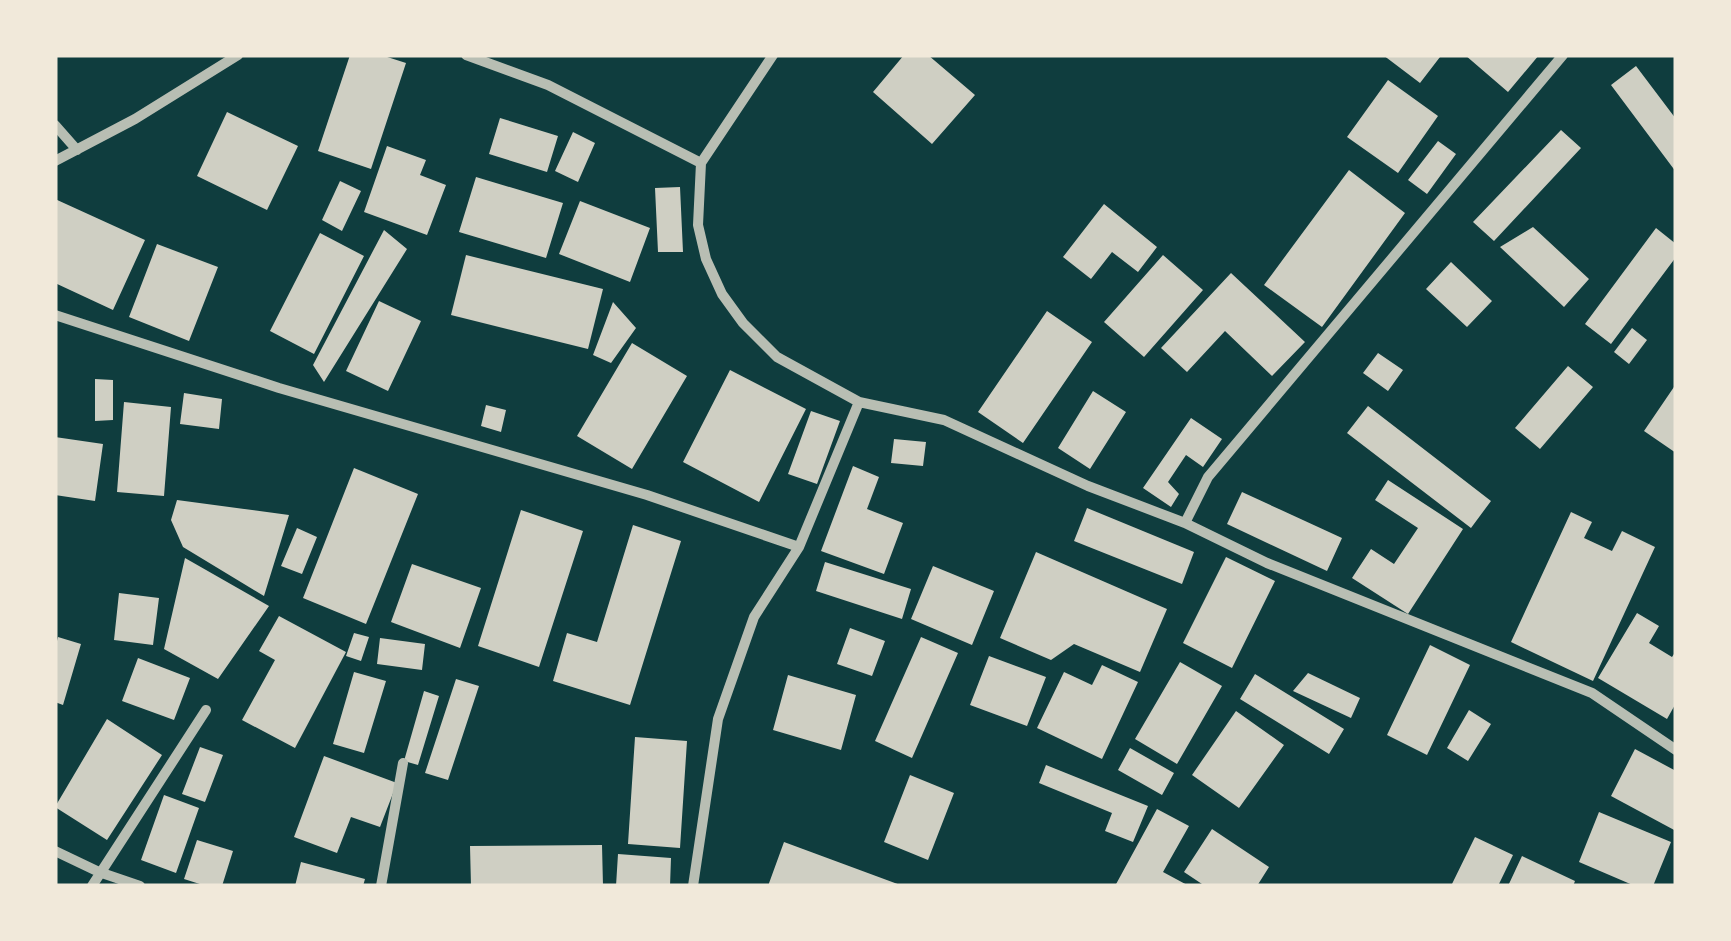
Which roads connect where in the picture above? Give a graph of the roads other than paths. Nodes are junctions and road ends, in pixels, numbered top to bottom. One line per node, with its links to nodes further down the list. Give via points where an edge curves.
1 (238, 55): 6 (street)
2 (466, 55): 8 (street, via 548,85)
3 (773, 55): 8 (street)
4 (1563, 55): 11 (street, via 1208,477)
5 (55, 125): 6 (street)
6 (77, 150): 7 (street)
7 (55, 161)
8 (701, 163): 10 (street, via 698,226 722,294 777,356)
9 (55, 314): 12 (street)
10 (859, 402): 11 (street, via 944,420); 12 (street)
11 (1185, 523): 14 (street, via 1266,563 1592,693)
12 (799, 547): 21 (street, via 754,617 718,719)
13 (206, 710): 17 (street)
14 (1676, 750)
15 (403, 763): 20 (street)
16 (55, 851): 17 (street)
17 (98, 872): 18 (street); 19 (street)
18 (92, 886)
19 (140, 886)
20 (381, 886)
21 (693, 886)

